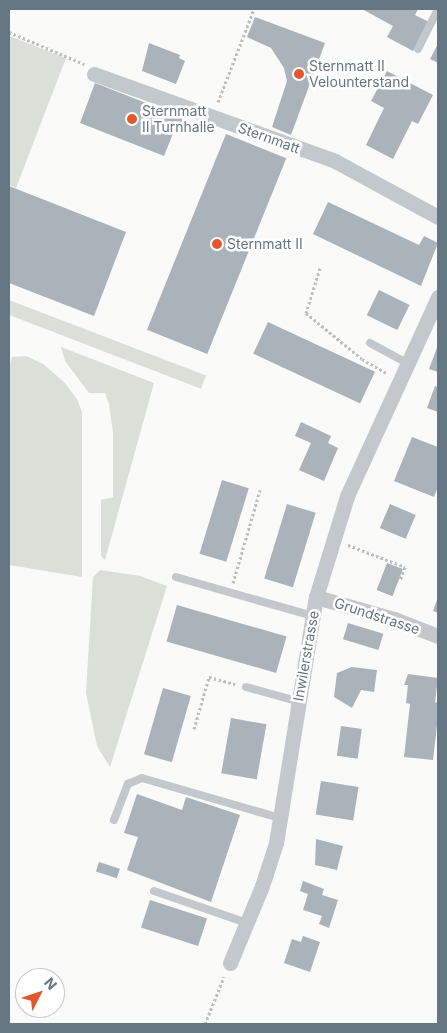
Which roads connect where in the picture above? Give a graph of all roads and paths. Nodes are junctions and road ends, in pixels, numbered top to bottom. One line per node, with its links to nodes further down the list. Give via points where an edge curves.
1 (254, 9): 6 (path)
2 (438, 9): 4 (lane)
3 (9, 32): 5 (path, via 81,60)
4 (418, 49)
5 (94, 74): 6 (street, Sternmatt)
6 (213, 117): 7 (street, Sternmatt, via 335,161)
7 (438, 217)
8 (320, 268): 12 (path, via 306,313 362,359)
9 (438, 297): 11 (street, Inwilerstrasse)
10 (370, 343): 11 (lane)
11 (407, 363): 12 (street, Inwilerstrasse)
12 (398, 381): 14 (street, Inwilerstrasse, via 347,496)
13 (260, 490): 17 (path)
14 (334, 540): 16 (path, via 405,567); 18 (street, Inwilerstrasse)
15 (176, 577): 17 (lane)
16 (400, 580)
17 (230, 592): 19 (lane)
18 (316, 597): 19 (street, Inwilerstrasse); 20 (street, Grundstrasse, via 394,619)
19 (313, 616): 22 (street, Inwilerstrasse)
20 (438, 636)
21 (246, 687): 22 (lane); 23 (path, via 209,677)
22 (297, 701): 24 (street, Inwilerstrasse)
23 (194, 729)
24 (280, 818): 25 (lane, via 142,778 128,784); 27 (street, Inwilerstrasse, via 262,886)
25 (114, 820)
26 (154, 891): 27 (lane)
27 (247, 923): 28 (street, Inwilerstrasse)
28 (230, 963): 29 (path)
29 (205, 1024)

